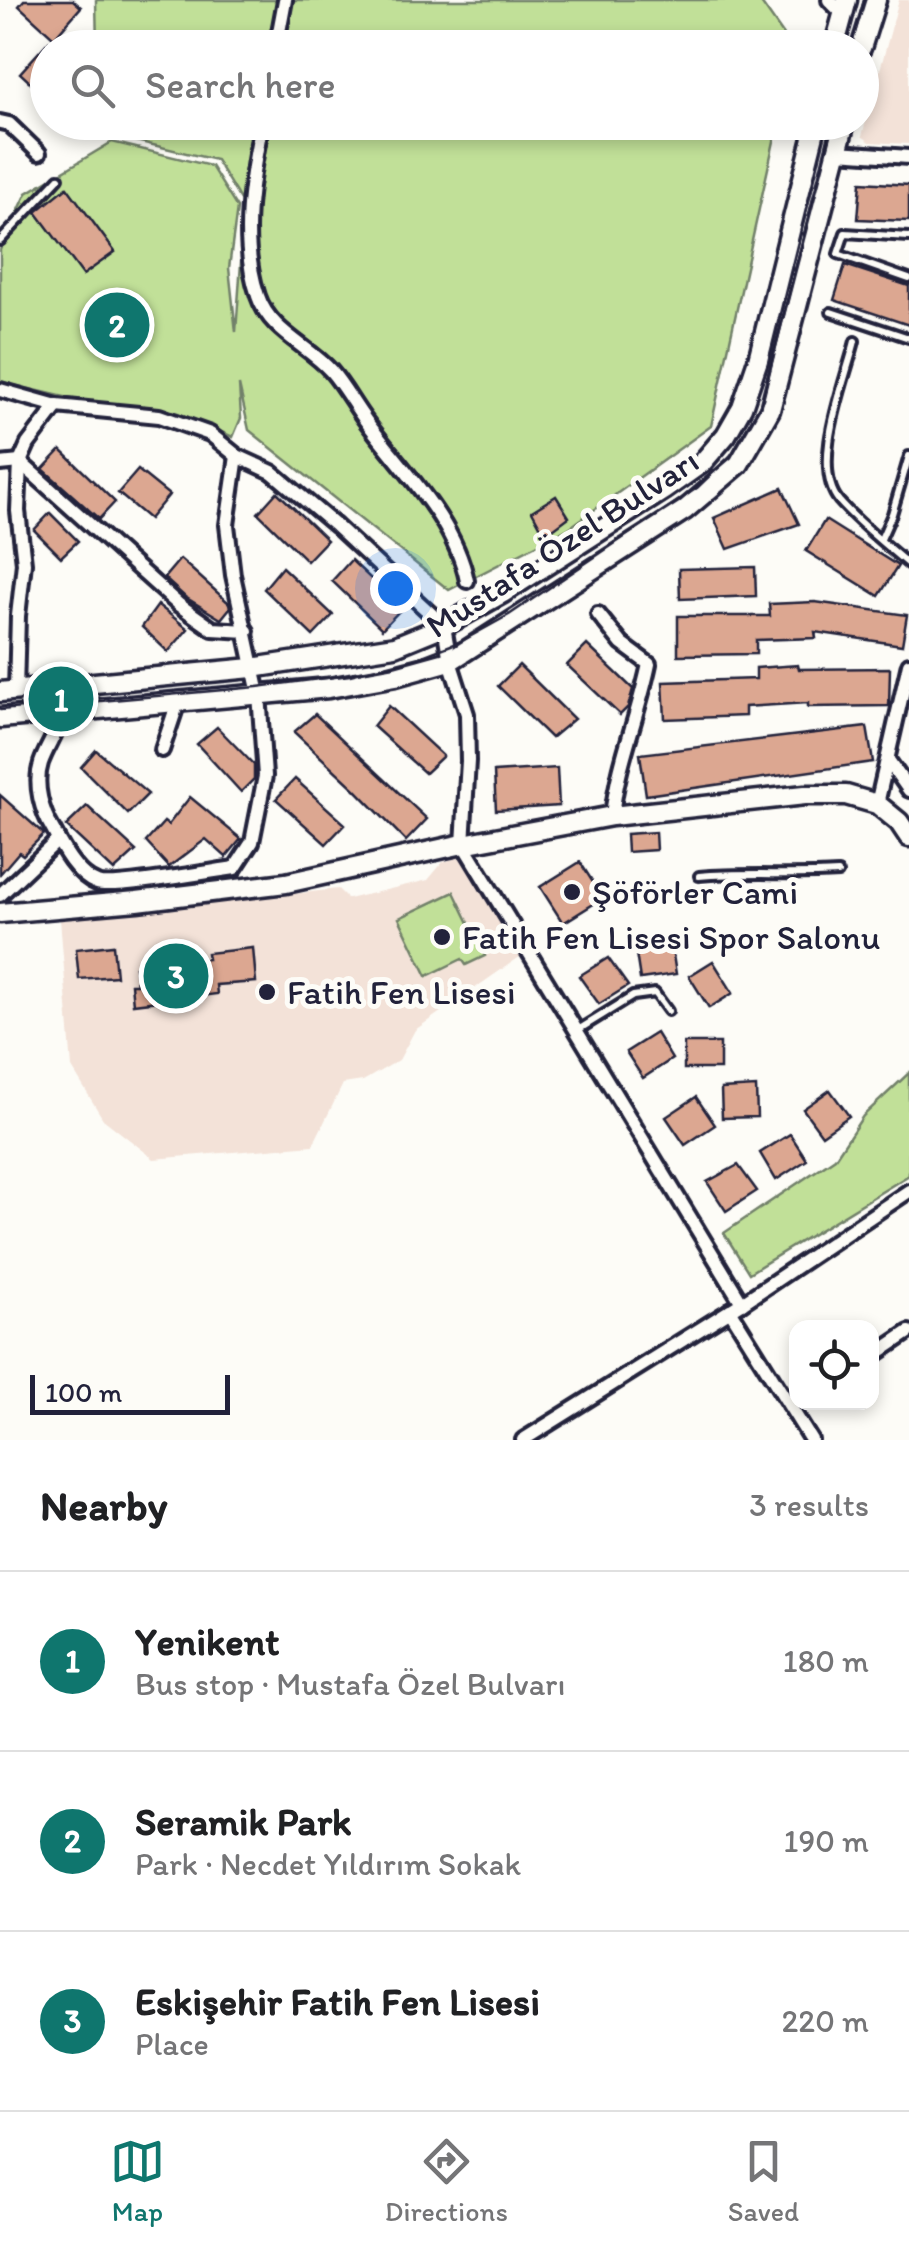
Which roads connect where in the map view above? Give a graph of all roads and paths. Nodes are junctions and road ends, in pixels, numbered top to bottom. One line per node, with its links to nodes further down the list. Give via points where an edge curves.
1 (285, 0): 4 (street)
2 (876, 0): 6 (main road)
3 (839, 4): 5 (main road)
4 (279, 30)
5 (836, 30)
6 (867, 30)
7 (0, 122): 12 (street)
8 (258, 140): 29 (street, via 248,248 258,299 281,331 330,370 444,524)
9 (813, 140): 31 (main road, Mustafa Özel Bulvarı, via 758,360 726,436 664,490)
10 (840, 140): 11 (main road, Mustafa Özel Bulvarı)
11 (838, 152): 13 (street); 33 (main road, Mustafa Özel Bulvarı, via 779,383 739,464 686,510)
12 (40, 153)
13 (909, 157)
14 (59, 178): 16 (lane)
15 (909, 237): 17 (lane, via 846,233 838,254)
16 (0, 240)
17 (909, 279)
18 (831, 312): 19 (lane)
19 (909, 338)
20 (855, 341): 27 (lane, via 826,468 840,501)
21 (0, 390): 22 (street)
22 (57, 406): 23 (street, via 159,416 210,434); 25 (street)
23 (237, 456): 31 (street, via 272,472); 32 (street, via 228,526)
24 (909, 456): 27 (lane)
25 (20, 462): 26 (street); 32 (street, via 213,630); 36 (street, via 24,563)
26 (0, 464)
27 (881, 539): 28 (lane)
28 (909, 565)
29 (467, 581)
30 (598, 614): 45 (street, via 649,664 616,777)
31 (444, 626): 33 (street); 35 (main road, Mustafa Özel Bulvarı, via 395,646)
32 (246, 630): 35 (street)
33 (450, 661): 37 (main road, Mustafa Özel Bulvarı, via 379,679); 48 (street, via 467,714)
34 (909, 664): 42 (street)
35 (252, 668): 36 (main road, Mustafa Özel Bulvarı); 37 (street)
36 (8, 692)
37 (259, 694): 38 (main road, Mustafa Özel Bulvarı); 47 (street, via 265,776 252,842 235,868 97,883)
38 (178, 702): 39 (main road, Mustafa Özel Bulvarı); 41 (street)
39 (62, 714): 40 (main road, Mustafa Özel Bulvarı); 47 (street, via 40,764 38,790)
40 (0, 718)
41 (162, 750)
42 (888, 760): 43 (street); 44 (street)
43 (909, 790)
44 (878, 804): 45 (main road, via 846,795 805,796); 46 (main road)
45 (612, 816): 48 (main road)
46 (909, 837)
47 (58, 840): 51 (street)
48 (463, 844): 52 (main road, via 286,883); 54 (street)
49 (838, 873): 50 (lane)
50 (699, 876)
51 (0, 894)
52 (0, 913)
53 (668, 1011): 54 (lane, via 655,992 633,996)
54 (578, 1030): 56 (street)
55 (909, 1191): 56 (street)
56 (736, 1306): 59 (street); 61 (street)
57 (907, 1338): 58 (street)
58 (879, 1354)
59 (789, 1391)
60 (800, 1410): 62 (street)
61 (524, 1440)
62 (811, 1440)

